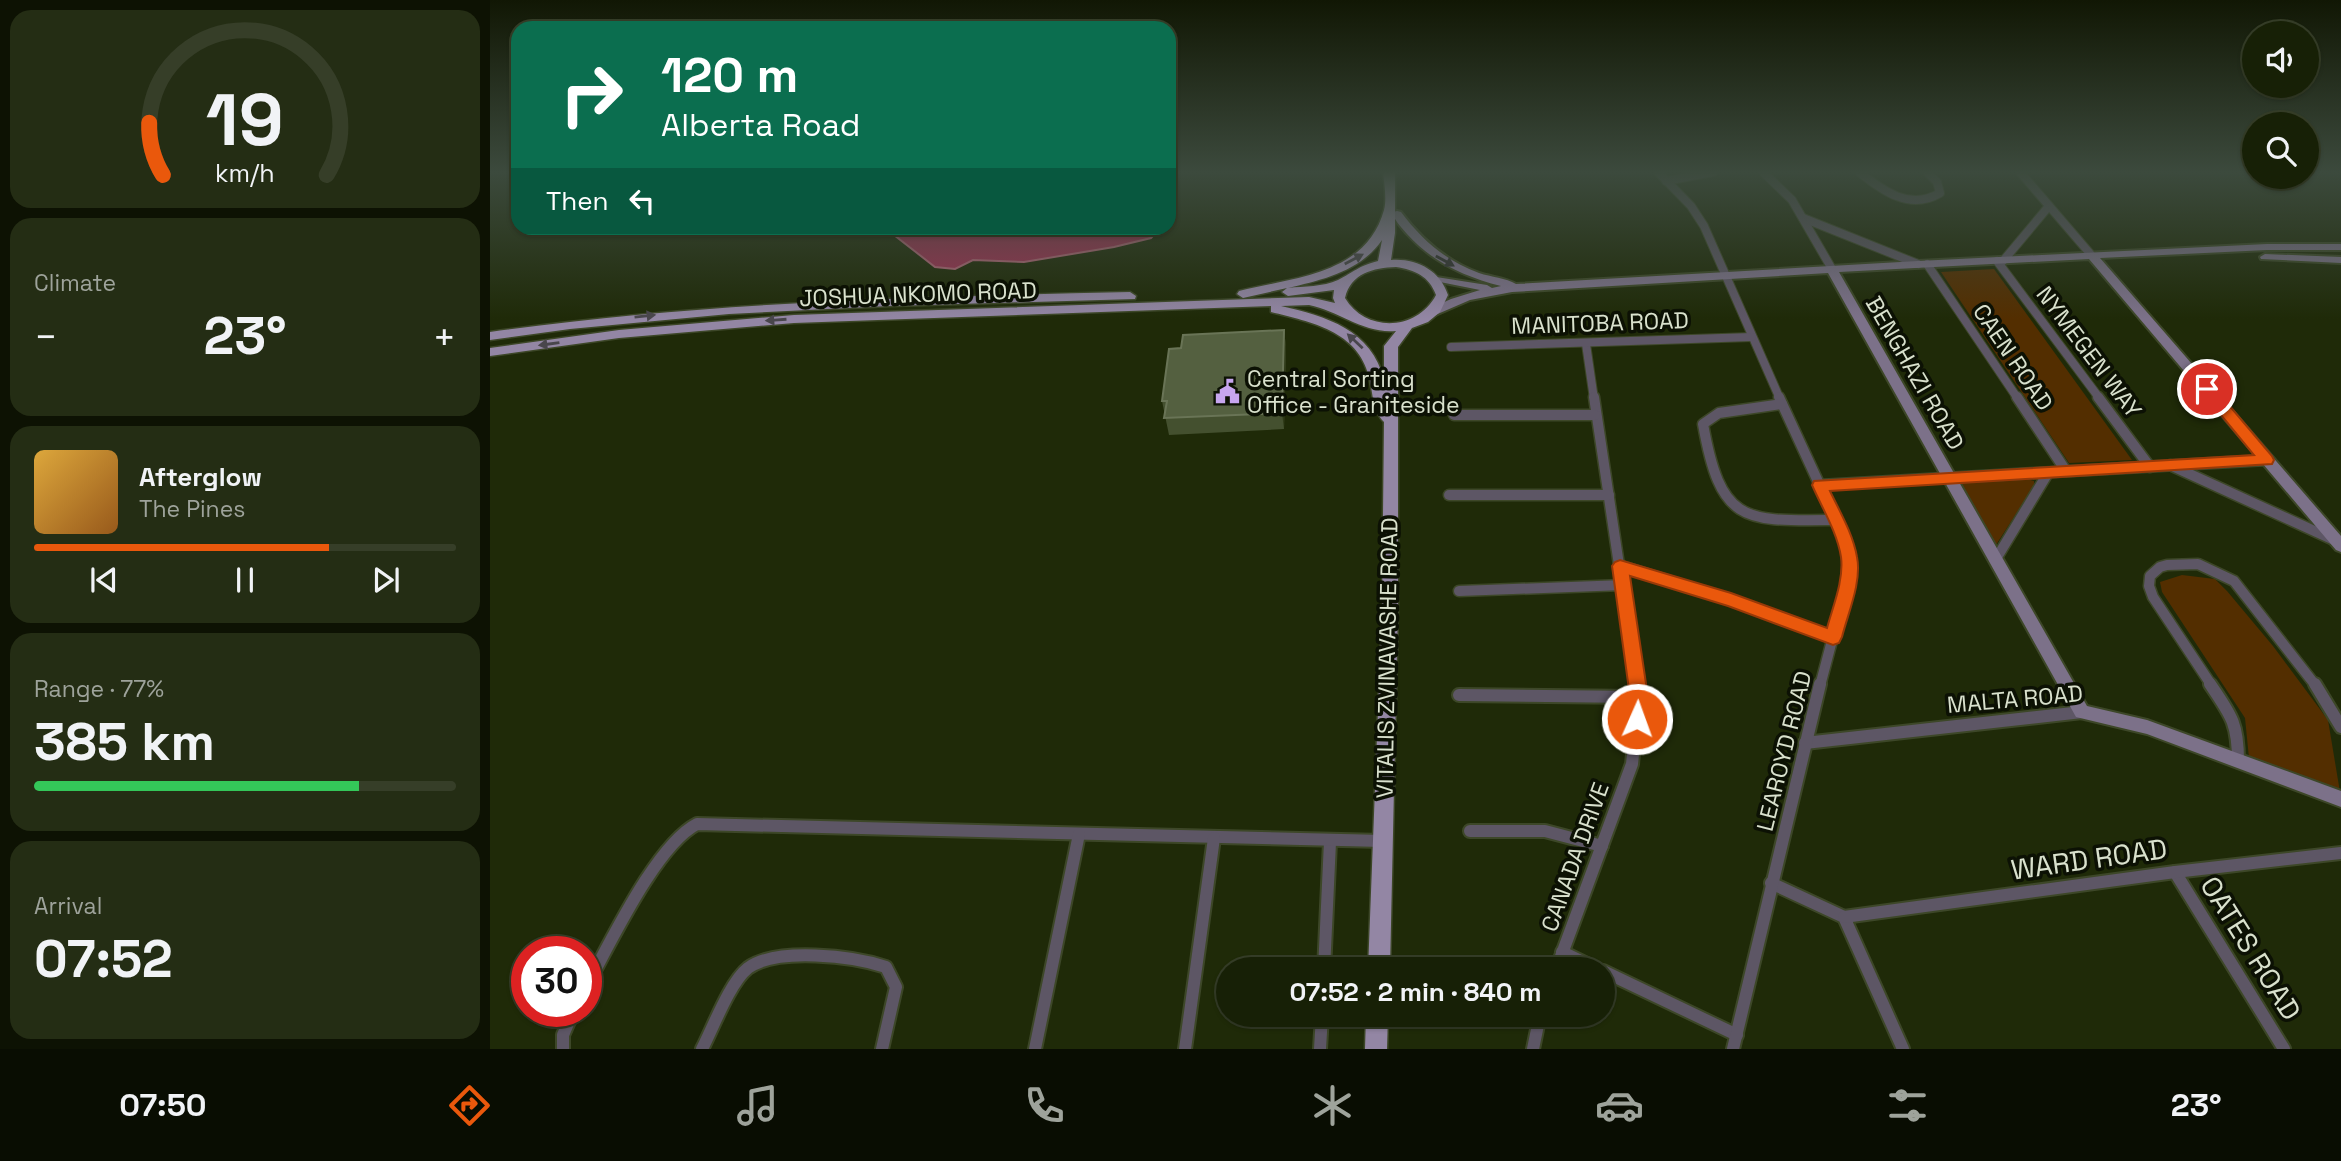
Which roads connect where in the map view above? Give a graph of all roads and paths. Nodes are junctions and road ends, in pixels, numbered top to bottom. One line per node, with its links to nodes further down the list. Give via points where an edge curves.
1 (1386, 221): 23 (main road, one-way to 1, via 1347,263 1371,247)
2 (1391, 221): 14 (main road)
3 (1394, 221): 16 (main road, via 1399,255)
4 (1401, 221): 21 (street, one-way to 21, via 1434,255 1474,274)
5 (1701, 221): 18 (street, LEAROYD ROAD)
6 (1804, 221): 17 (street, BENGHAZI ROAD)
7 (1810, 221): 15 (street)
8 (2036, 221): 13 (street)
9 (2062, 221): 11 (street)
10 (2341, 247): 11 (street)
11 (2093, 257): 12 (street, via 2137,262 2255,257); 13 (street); 38 (street)
12 (2341, 260)
13 (2000, 261): 15 (street); 40 (street, NYMEGEN WAY)
14 (1383, 264): 16 (main road); 20 (main road, via 1360,270)
15 (1923, 264): 17 (street); 41 (street, CAEN ROAD)
16 (1409, 265): 19 (main road)
17 (1832, 269): 18 (street); 43 (street, BENGHAZI ROAD)
18 (1725, 275): 21 (street); 29 (street, LEAROYD ROAD)
19 (1434, 278): 22 (street); 24 (main road, via 1442,295)
20 (1344, 282): 23 (main road, JOSHUA NKOMO ROAD); 25 (main road, via 1339,298)
21 (1524, 287): 22 (street)
22 (1496, 289): 24 (street)
23 (1246, 299): 25 (main road, JOSHUA NKOMO ROAD, via 1321,303); 28 (main road, JOSHUA NKOMO ROAD, one-way to 23, via 803,304); 33 (main road, JOSHUA NKOMO ROAD, one-way to 33, via 794,319 632,332); 37 (main road, one-way to 23, via 1380,404 1374,367 1353,338 1308,315)
24 (1433, 312): 26 (main road)
25 (1347, 313): 27 (main road)
26 (1408, 325): 27 (main road); 31 (main road)
27 (1375, 326): 31 (main road)
28 (490, 336)
29 (1752, 337): 30 (street, MANITOBA ROAD); 34 (street, LEAROYD ROAD)
30 (1586, 344): 32 (street, MANITOBA ROAD); 36 (street, CANADA DRIVE)
31 (1391, 346): 37 (main road, VITALIS ZVINAVASHE ROAD)
32 (1451, 347)
33 (490, 352)
34 (1782, 404): 44 (street, LEAROYD ROAD); 47 (street, via 1719,413 1703,424 1709,462 1728,498 1744,512 1762,520)
35 (1454, 415): 36 (street)
36 (1595, 415): 46 (street, CANADA DRIVE)
37 (1391, 423): 64 (main road, VITALIS ZVINAVASHE ROAD)
38 (2267, 460): 39 (street); 48 (street)
39 (2170, 465): 40 (street); 48 (street)
40 (2150, 467): 41 (street)
41 (2066, 471): 42 (street)
42 (2049, 473): 43 (street); 49 (street)
43 (1950, 477): 44 (street); 49 (street, BENGHAZI ROAD)
44 (1820, 485): 47 (street, LEAROYD ROAD)
45 (1449, 495): 46 (street)
46 (1609, 495): 50 (street, CANADA DRIVE)
47 (1836, 520): 53 (street, LEAROYD ROAD, via 1850,559)
48 (2339, 544)
49 (1996, 559): 56 (street, BENGHAZI ROAD)
50 (1620, 566): 51 (street, CANADA DRIVE); 53 (street)
51 (1624, 585): 52 (street); 55 (street, CANADA DRIVE)
52 (1459, 591)
53 (1833, 637): 58 (street, LEAROYD ROAD)
54 (1459, 695): 55 (street)
55 (1639, 697): 66 (street, CANADA DRIVE, via 1632,764)
56 (2082, 712): 58 (street, MALTA ROAD); 59 (street, MALTA ROAD, via 2147,727)
57 (2341, 727): 59 (street, via 2322,692 2234,581 2198,564 2160,567 2150,576 2153,597 2234,720)
58 (1805, 743): 69 (street, LEAROYD ROAD)
59 (2238, 761): 60 (street, MALTA ROAD)
60 (2341, 799)
61 (1470, 831): 66 (street, via 1545,831)
62 (1079, 834): 63 (street); 76 (street, via 697,824 683,831 658,860); 86 (street)
63 (1214, 838): 65 (street); 87 (street)
64 (1384, 841): 65 (street); 73 (main road, VITALIS ZVINAVASHE ROAD)
65 (1330, 842): 72 (street)
66 (1602, 846): 71 (street, CANADA DRIVE)
67 (2341, 853): 68 (street, WARD ROAD)
68 (2175, 872): 70 (street, WARD ROAD); 93 (street, OATES ROAD)
69 (1771, 883): 70 (street); 82 (street, LEAROYD ROAD)
70 (1844, 917): 92 (street)
71 (1562, 952): 74 (street, CANADA DRIVE); 75 (street)
72 (1325, 957)
73 (1380, 957)
74 (1560, 957)
75 (1573, 957)
76 (602, 959)
77 (1615, 977): 82 (street)
78 (566, 1027): 83 (street)
79 (1321, 1027): 88 (street)
80 (1377, 1027): 89 (main road)
81 (1538, 1027): 90 (street)
82 (1737, 1035): 91 (street, LEAROYD ROAD)
83 (563, 1049)
84 (702, 1049): 85 (street, via 738,979 748,968 777,956 863,959 886,967 895,987)
85 (882, 1049)
86 (1035, 1049)
87 (1185, 1049)
88 (1320, 1049)
89 (1376, 1049)
90 (1533, 1049)
91 (1733, 1049)
92 (1903, 1049)
93 (2284, 1049)

